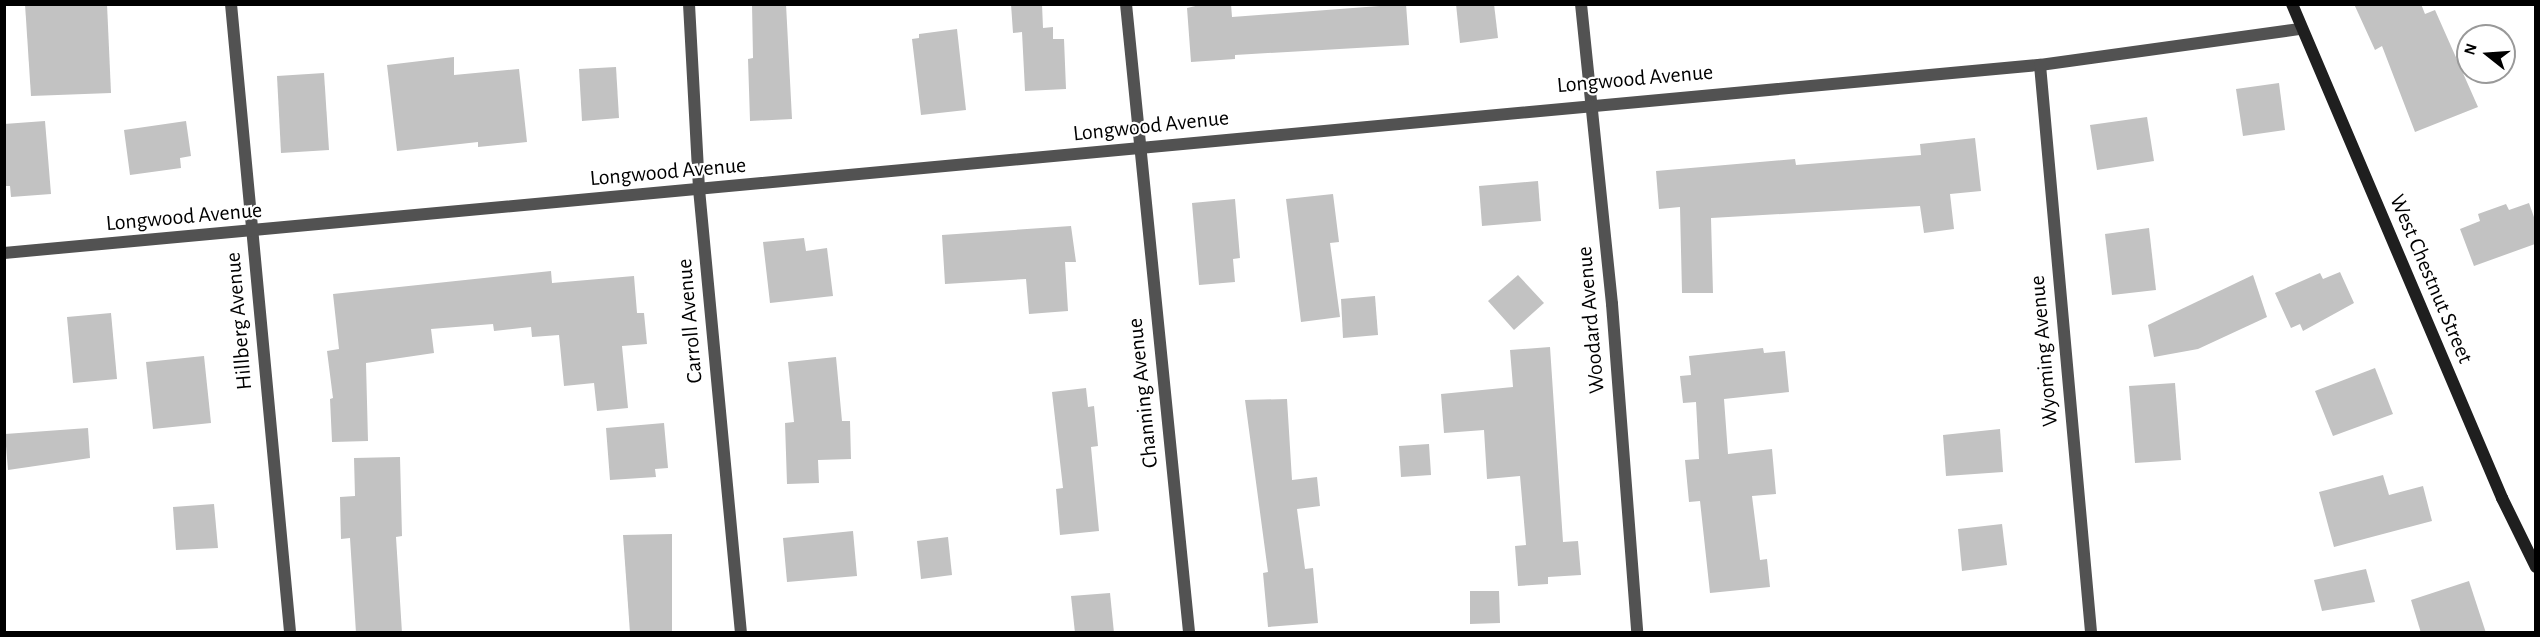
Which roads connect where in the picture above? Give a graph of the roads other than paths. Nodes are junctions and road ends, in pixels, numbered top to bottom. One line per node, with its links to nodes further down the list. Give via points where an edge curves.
1 (231, 4): 11 (street, Hillberg Avenue)
2 (689, 4): 10 (street, Carroll Avenue)
3 (1126, 4): 9 (street, Channing Avenue)
4 (1581, 4): 8 (street, Woodard Avenue)
5 (2292, 4): 6 (main road, West Chestnut Street)
6 (2301, 29): 7 (street, Longwood Avenue); 13 (main road, West Chestnut Street)
7 (2040, 65): 8 (street, Longwood Avenue); 18 (street, Wyoming Avenue)
8 (1590, 104): 9 (street, Longwood Avenue); 17 (street, Woodard Avenue, via 1612,304)
9 (1138, 149): 10 (street, Longwood Avenue); 16 (street, Channing Avenue)
10 (699, 189): 11 (street, Longwood Avenue); 15 (street, Carroll Avenue)
11 (252, 233): 12 (street, Longwood Avenue); 14 (street, Hillberg Avenue)
12 (4, 253)
13 (2535, 567)
14 (290, 633)
15 (741, 633)
16 (1189, 633)
17 (1637, 633)
18 (2091, 633)

